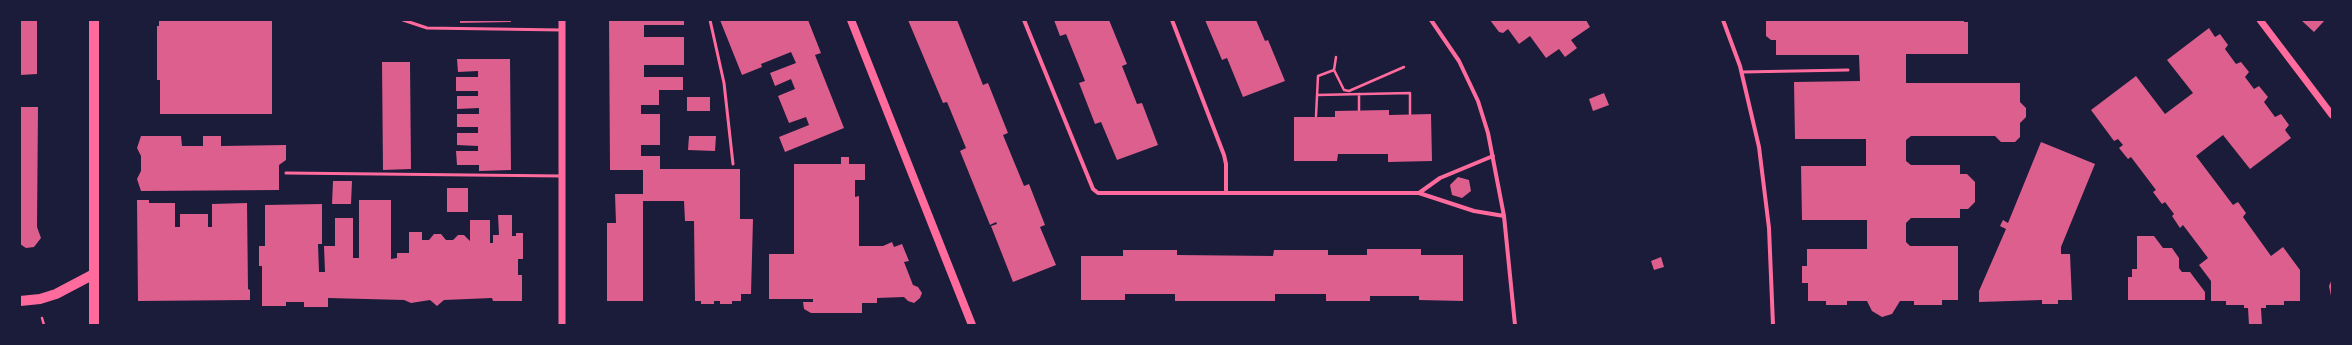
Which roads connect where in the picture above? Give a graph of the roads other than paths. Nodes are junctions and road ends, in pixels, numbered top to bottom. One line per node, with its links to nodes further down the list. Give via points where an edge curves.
1 (94, 20): 22 (main road)
2 (403, 20): 11 (lane, via 428,28)
3 (562, 20): 11 (street)
4 (710, 20): 16 (lane, via 724,83)
5 (851, 20): 26 (main road)
6 (1024, 20): 19 (street, via 1093,189 1098,193)
7 (1172, 20): 19 (street, via 1224,155)
8 (1431, 20): 15 (street, via 1459,61 1475,94)
9 (1723, 20): 13 (street)
10 (2260, 20): 14 (street)
11 (562, 30): 18 (street)
12 (1848, 70): 13 (lane)
13 (1742, 72): 28 (street, via 1759,147 1767,201)
14 (2332, 115)
15 (1493, 156): 20 (street, via 1440,178); 21 (street)
16 (733, 164)
17 (286, 173): 18 (lane)
18 (562, 176): 25 (street)
19 (1226, 193): 20 (street)
20 (1418, 193): 21 (street, via 1474,211)
21 (1504, 216): 27 (street)
22 (94, 274): 23 (main road, via 56,294); 24 (main road)
23 (20, 301)
24 (94, 325)
25 (562, 325)
26 (972, 325)
27 (1515, 325)
28 (1773, 325)

